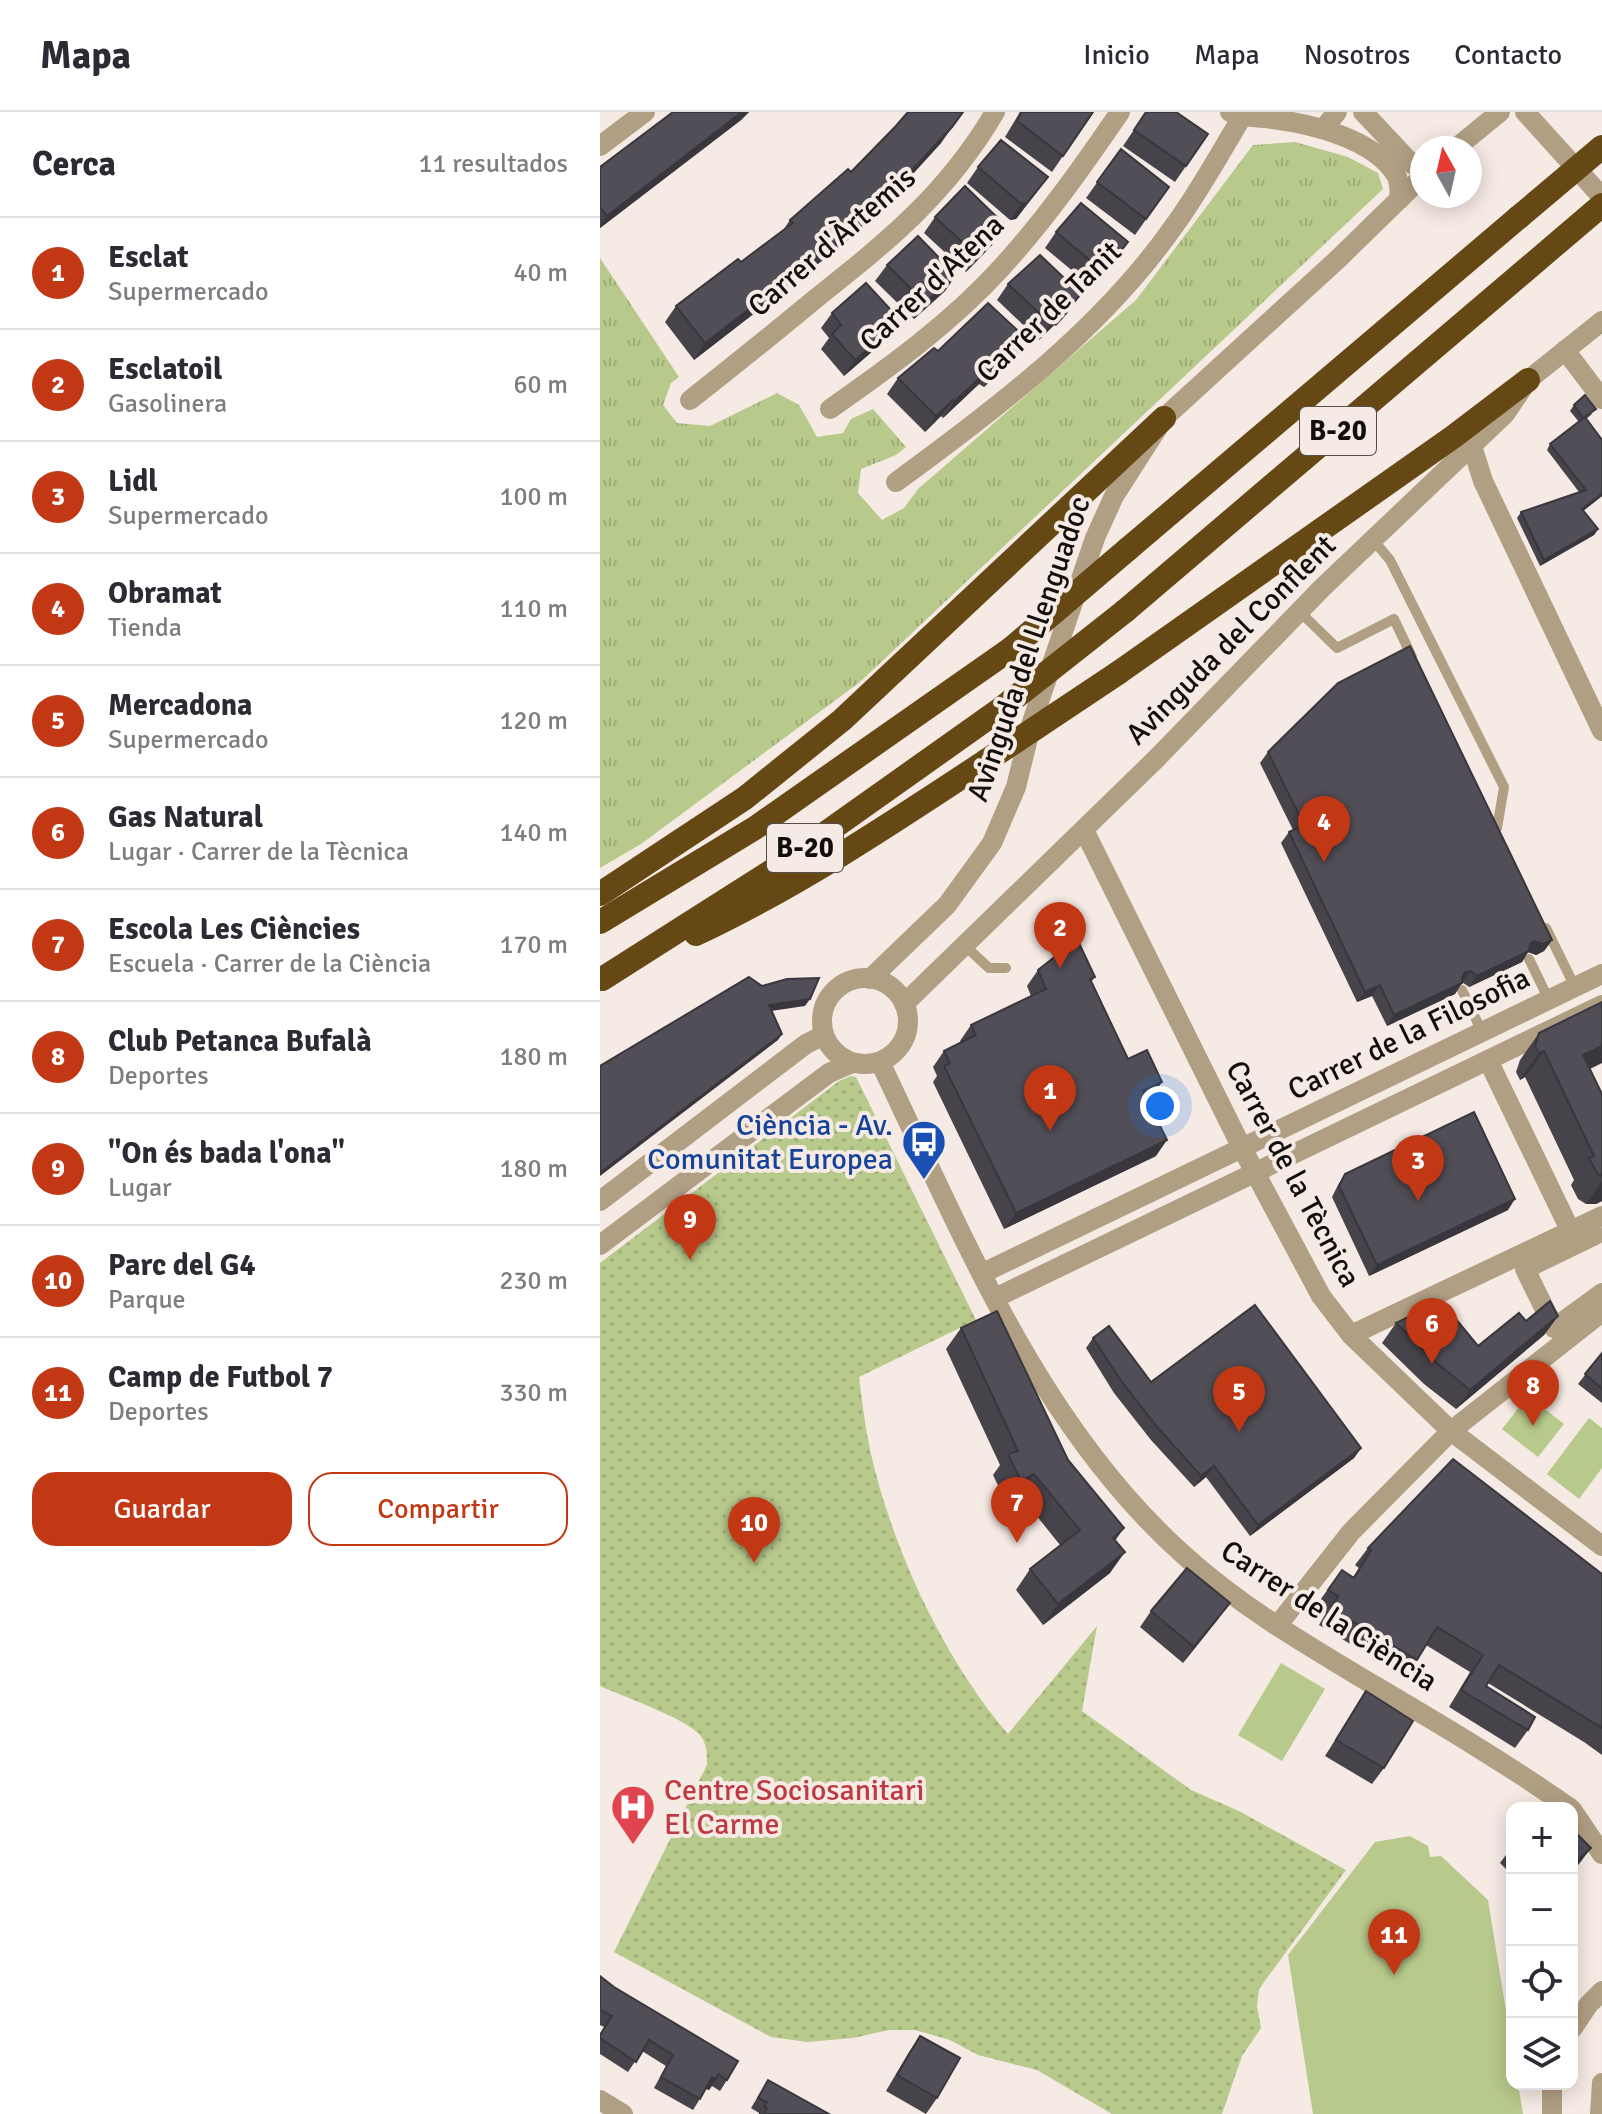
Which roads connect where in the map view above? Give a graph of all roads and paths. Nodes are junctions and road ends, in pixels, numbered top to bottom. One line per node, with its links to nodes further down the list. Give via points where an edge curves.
1 (645, 112): 12 (street)
2 (995, 112): 23 (street, Carrer d'Àrtemis, via 932,200)
3 (1120, 112): 24 (street, Carrer d'Atena, via 1066,190 1000,270 909,354)
4 (1304, 112): 9 (street)
5 (1363, 112): 14 (street)
6 (1500, 112): 11 (street)
7 (1525, 112): 16 (street)
8 (1236, 114): 9 (street); 27 (street, Carrer de Tanit, via 1174,227 1110,304 1029,378)
9 (1271, 118): 10 (street)
10 (1331, 120): 17 (street, via 1380,156 1398,177)
11 (1471, 136)
12 (600, 146)
13 (1602, 147): 38 (highway, B-20, bridge, via 1012,648 755,828)
14 (1410, 162)
15 (1410, 189): 17 (street, Avinguda del Llenguadoc)
16 (1602, 197)
17 (1400, 199): 25 (street, Avinguda del Llenguadoc)
18 (1602, 205): 43 (highway, B-20, bridge, via 1125,611 1002,708 775,869)
19 (1602, 321): 20 (street, Avinguda del Conflent)
20 (1565, 350): 21 (street, Avinguda del Conflent); 22 (street)
21 (1528, 380): 26 (street, Avinguda del Conflent, via 1505,414); 43 (highway, bridge, via 1118,673 879,832 753,908)
22 (1602, 399)
23 (690, 400)
24 (830, 409)
25 (1164, 418): 36 (highway, via 842,720 745,798); 44 (street, Avinguda del Llenguadoc, via 1114,496 1095,538 1032,722 1016,787 992,843 947,905)
26 (1472, 446): 28 (street, Avinguda del Conflent); 31 (street, via 1483,481)
27 (896, 482)
28 (1373, 540): 29 (street, Avinguda del Conflent); 33 (lane, via 1390,560 1504,787)
29 (1299, 611): 30 (lane, via 1337,648 1394,619); 34 (street, Avinguda del Conflent)
30 (1417, 668)
31 (1602, 731)
32 (1490, 814): 33 (lane)
33 (1497, 828): 35 (lane)
34 (1084, 830): 39 (street, Avinguda del Conflent); 55 (street, Carrer de la Tècnica)
35 (1503, 841)
36 (600, 894)
37 (1542, 920): 45 (lane)
38 (600, 922)
39 (963, 944): 41 (lane, via 989,968); 48 (street, Avinguda del Conflent)
40 (1529, 959): 47 (lane)
41 (1006, 968)
42 (1602, 974): 45 (street, Carrer de la Filosofia)
43 (601, 979)
44 (870, 979): 48 (street, via 895,990); 51 (street, via 848,981 830,994 821,1017)
45 (1575, 987): 47 (street, Carrer de la Filosofia)
46 (1462, 990): 50 (lane)
47 (1549, 1000): 50 (street, Carrer de la Filosofia)
48 (904, 1004): 53 (street, via 905,1037 895,1053)
49 (1602, 1005): 52 (street, Carrer de la Filosofia)
50 (1482, 1032): 55 (street, Carrer de la Filosofia)
51 (824, 1035): 54 (street, via 831,1048); 57 (street)
52 (1488, 1060): 56 (street, Carrer de la Filosofia); 59 (street)
53 (880, 1062): 54 (street); 62 (street, Carrer de la Ciència)
54 (852, 1063): 61 (street, via 829,1073)
55 (1242, 1148): 56 (street, Carrer de la Tècnica); 62 (street, Carrer de la Filosofia)
56 (1254, 1172): 64 (street, Carrer de la Filosofia); 66 (street, Carrer de la Tècnica, via 1314,1286)
57 (600, 1201)
58 (1602, 1216): 59 (street)
59 (1571, 1232): 66 (street)
60 (1602, 1232): 63 (street, via 1525,1269 1554,1328)
61 (600, 1245)
62 (983, 1273): 64 (street, Carrer de la Ciència)
63 (1602, 1293)
64 (995, 1298): 69 (street, Carrer de la Ciència, via 1053,1399 1122,1495 1187,1558)
65 (1602, 1312): 67 (street)
66 (1351, 1335): 67 (street, Carrer de la Tècnica)
67 (1451, 1431): 68 (street, Carrer de la Tècnica); 69 (street, via 1351,1532)
68 (1602, 1546)
69 (1277, 1626): 70 (street, Carrer de la Ciència)
70 (1560, 1802)
71 (1578, 1815): 73 (street, Carrer de la Ciència)
72 (1578, 1819): 74 (street, Carrer de la Ciència)
73 (1602, 1835)
74 (1602, 1854)
75 (1602, 1976): 76 (street)
76 (1595, 1997): 77 (street)
77 (1578, 2021)
78 (1602, 2083): 83 (street)
79 (1552, 2090): 82 (street)
80 (600, 2100): 81 (street)
81 (623, 2114)
82 (1552, 2114)
83 (1600, 2114)

